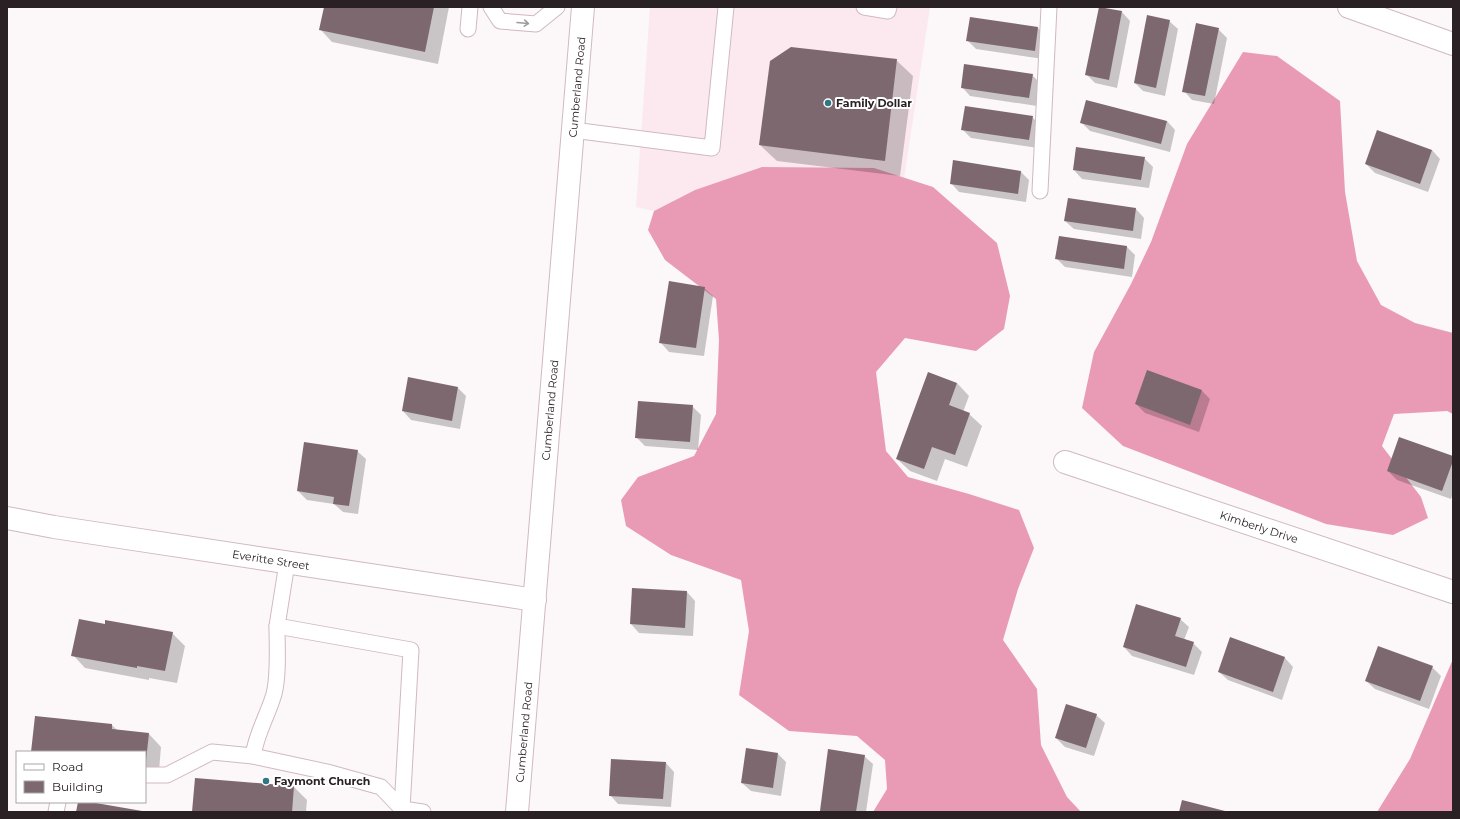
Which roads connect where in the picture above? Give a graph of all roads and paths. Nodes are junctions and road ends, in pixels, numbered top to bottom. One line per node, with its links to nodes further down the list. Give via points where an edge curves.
1 (470, 7): 10 (lane)
2 (491, 7): 3 (lane, one-way to 3, via 500,21 536,24)
3 (557, 7)
4 (583, 7): 12 (street, Cumberland Road)
5 (726, 7): 12 (lane, via 712,148)
6 (864, 7): 7 (lane, via 888,11)
7 (889, 7)
8 (1049, 7): 13 (lane)
9 (1359, 9): 11 (street)
10 (468, 29)
11 (1453, 44)
12 (573, 130): 18 (street, Cumberland Road)
13 (1040, 191)
14 (1065, 462): 17 (street, Kimberly Drive)
15 (7, 518): 16 (street, Everitte Street)
16 (287, 562): 18 (street, Everitte Street); 19 (lane)
17 (1453, 592)
18 (535, 600): 24 (street, Cumberland Road)
19 (277, 626): 20 (lane, via 274,693 255,742); 22 (lane, via 411,650)
20 (253, 756): 21 (lane, via 212,752 167,775); 22 (lane, via 381,787)
21 (146, 775)
22 (402, 811): 23 (lane)
23 (423, 812)
24 (517, 812)

